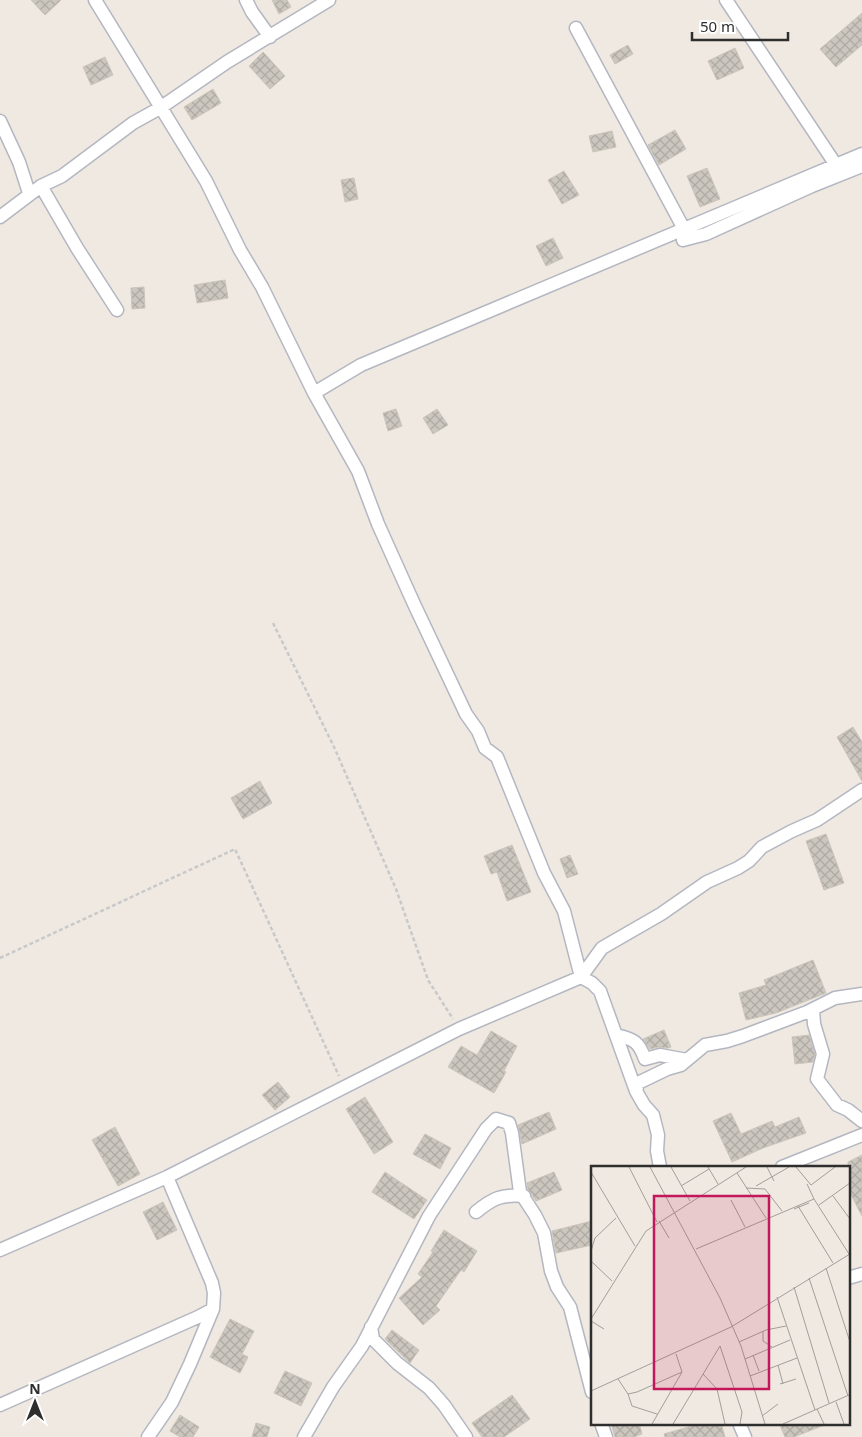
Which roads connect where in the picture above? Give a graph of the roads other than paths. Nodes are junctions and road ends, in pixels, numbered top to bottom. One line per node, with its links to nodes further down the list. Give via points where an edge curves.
1 (95, 0): 7 (street)
2 (246, 0): 6 (street)
3 (329, 0): 6 (street)
4 (726, 0): 10 (street)
5 (576, 28): 15 (street)
6 (270, 37): 7 (street)
7 (160, 108): 12 (street, via 133,123 62,176); 17 (street, via 206,181)
8 (0, 121): 13 (street)
9 (862, 154): 10 (street)
10 (836, 165): 15 (street)
11 (862, 166): 15 (street, via 706,234)
12 (41, 186): 13 (street); 16 (street)
13 (30, 193): 14 (street)
14 (0, 216)
15 (684, 235): 17 (street, via 361,365)
16 (117, 310)
17 (314, 393): 19 (street, via 358,472 406,586 466,714 485,748 497,757 544,873 564,911)
18 (862, 790): 19 (street, via 817,820 762,847 749,862 707,882 661,914 602,948)
19 (581, 976): 22 (street, via 600,991); 29 (street, via 459,1029)
20 (862, 994): 21 (street, via 836,998)
21 (813, 1009): 23 (street, via 705,1046); 25 (street, via 823,1054 817,1079 837,1105)
22 (616, 1035): 23 (street, via 634,1040 641,1047 645,1059 660,1055); 24 (street)
23 (687, 1060): 24 (street, via 638,1083)
24 (636, 1091): 27 (street, via 653,1115)
25 (862, 1120)
26 (862, 1136): 28 (street)
27 (660, 1166)
28 (785, 1166)
29 (167, 1177): 32 (street); 33 (street, via 212,1283)
30 (524, 1196): 31 (street, via 500,1196); 34 (street, via 520,1192 510,1128 508,1123 496,1119 486,1129 429,1216); 35 (street, via 544,1233 551,1270 570,1307)
31 (476, 1212)
32 (0, 1250)
33 (213, 1309): 36 (street); 39 (street, via 172,1402)
34 (371, 1328): 40 (street); 41 (street, via 373,1339 397,1363 430,1388)
35 (591, 1388)
36 (0, 1404)
37 (601, 1424): 42 (street)
38 (738, 1424): 43 (street)
39 (148, 1437)
40 (304, 1437)
41 (466, 1437)
42 (606, 1437)
43 (745, 1437)

